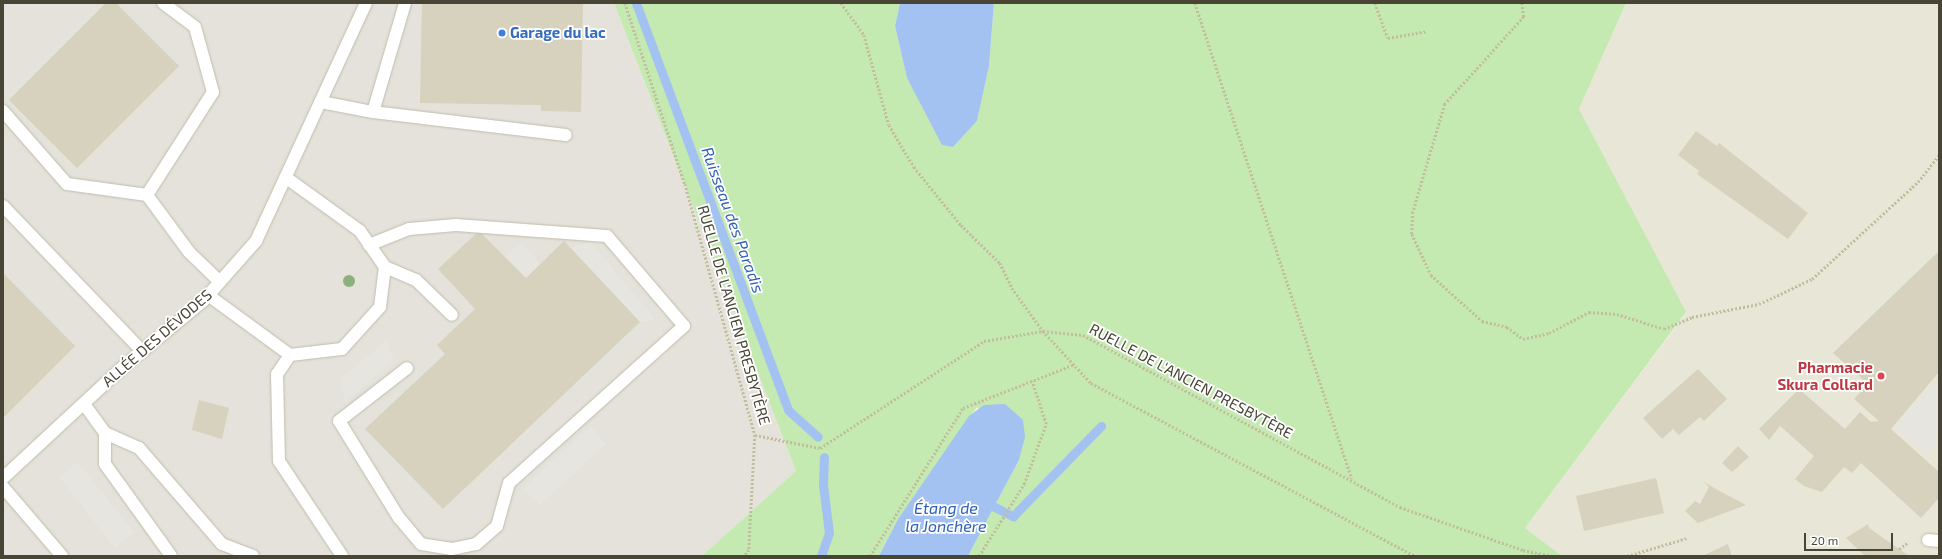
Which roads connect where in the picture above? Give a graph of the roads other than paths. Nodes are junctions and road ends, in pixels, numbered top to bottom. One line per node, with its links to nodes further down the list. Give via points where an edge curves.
1 (162, 3): 9 (lane, via 195,27 212,92)
2 (366, 3): 4 (lane, ALLÉE DES DÉVODES)
3 (405, 3): 6 (lane)
4 (321, 102): 6 (lane); 8 (lane, ALLÉE DES DÉVODES)
5 (3, 111): 9 (lane, via 67,184)
6 (373, 112): 7 (lane)
7 (566, 135)
8 (285, 177): 11 (lane, via 360,231); 13 (lane, ALLÉE DES DÉVODES, via 256,241)
9 (147, 195): 13 (lane, via 189,252)
10 (3, 206): 16 (lane)
11 (369, 245): 12 (lane); 18 (lane, via 409,229 456,224 607,236 684,326 509,484 497,526 476,544 452,549 421,544 399,518 339,421)
12 (385, 267): 15 (lane, via 416,280); 17 (lane, via 380,307 342,349)
13 (220, 282): 14 (lane, ALLÉE DES DÉVODES)
14 (208, 295): 16 (lane, ALLÉE DES DÉVODES); 17 (lane)
15 (452, 315)
16 (142, 351): 19 (lane, ALLÉE DES DÉVODES)
17 (290, 355): 26 (lane, via 277,374 279,461)
18 (407, 368)
19 (84, 404): 20 (lane); 21 (lane, ALLÉE DES DÉVODES)
20 (105, 434): 24 (lane, via 105,464); 25 (lane, via 139,448 222,544)
21 (3, 478)
22 (3, 487): 23 (lane)
23 (62, 556)
24 (171, 556)
25 (253, 556)
26 (342, 556)

